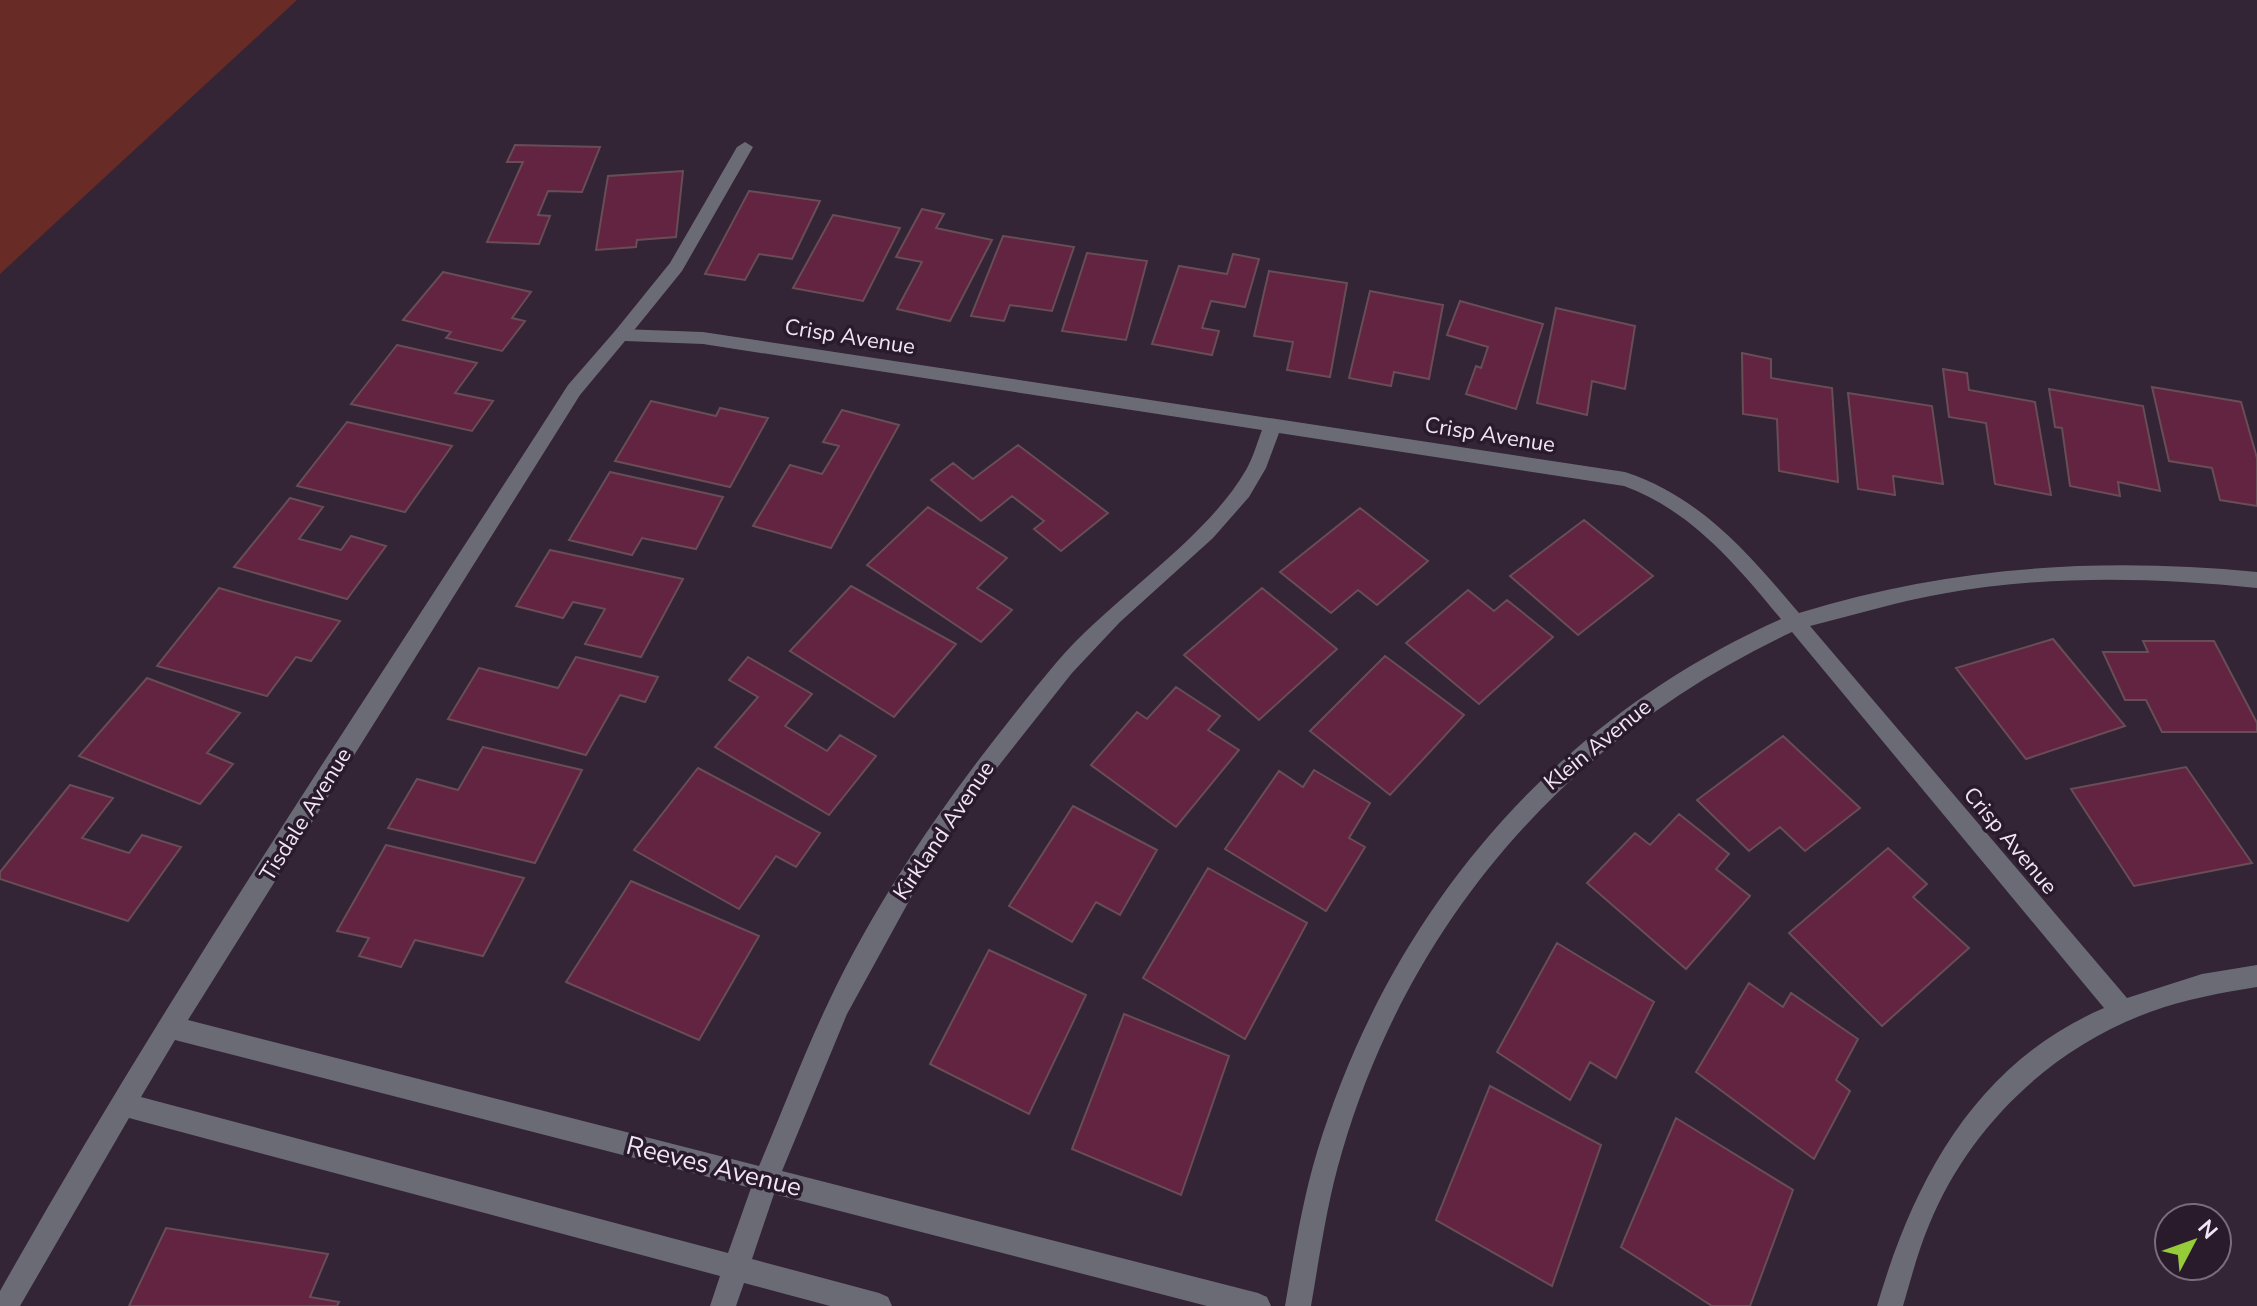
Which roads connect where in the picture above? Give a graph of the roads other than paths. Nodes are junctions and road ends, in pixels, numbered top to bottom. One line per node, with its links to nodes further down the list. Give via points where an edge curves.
1 (745, 147): 2 (street, Tisdale Avenue, via 676,267)
2 (621, 335): 3 (street, Crisp Avenue, via 703,338); 8 (street, Tisdale Avenue, via 574,390)
3 (1273, 424): 5 (street, Crisp Avenue, via 1625,479 1654,488 1709,524); 10 (street, Kirkland Avenue, via 1242,492 1065,667 932,841 839,1006)
4 (2257, 580): 5 (street, Klein Avenue, via 2142,571 2029,574 1930,586)
5 (1795, 622): 7 (street, Crisp Avenue); 16 (street, Klein Avenue, via 1694,672 1614,725 1535,796 1468,875 1410,965 1357,1074 1321,1187)
6 (2257, 976): 7 (street, via 2185,987)
7 (2122, 1011): 17 (street, via 2045,1054 1985,1111 1921,1211)
8 (170, 1027): 9 (street, Tisdale Avenue); 10 (street, Reeves Avenue)
9 (123, 1104): 11 (street); 12 (street, Tisdale Avenue)
10 (766, 1180): 11 (street, Kirkland Avenue); 15 (street, Reeves Avenue)
11 (736, 1267): 13 (street, Kirkland Avenue); 14 (street)
12 (6, 1306)
13 (723, 1306)
14 (879, 1306)
15 (1258, 1306)
16 (1298, 1306)
17 (1890, 1306)

